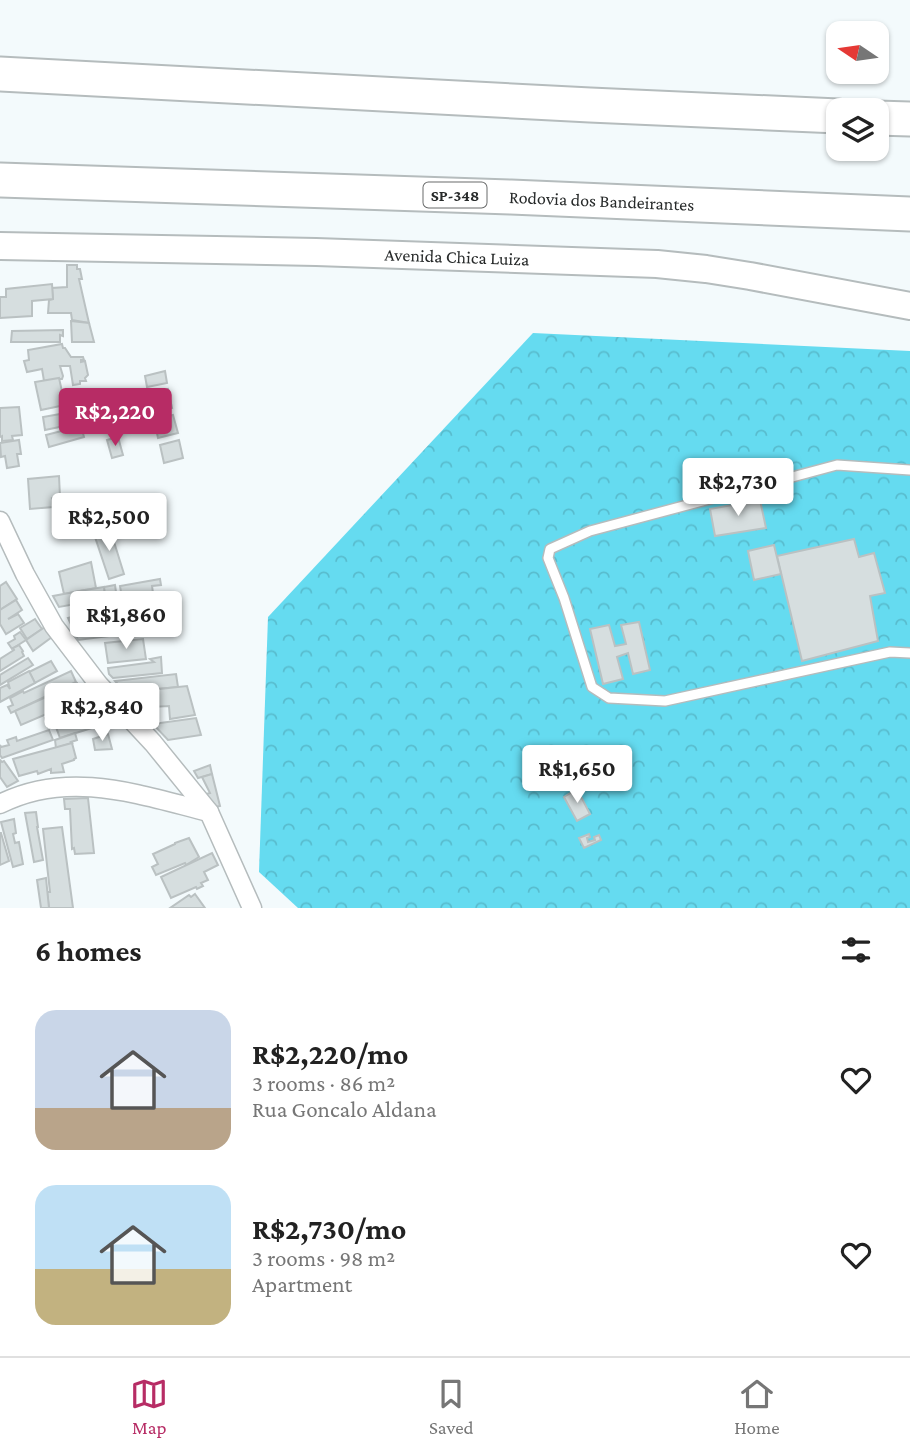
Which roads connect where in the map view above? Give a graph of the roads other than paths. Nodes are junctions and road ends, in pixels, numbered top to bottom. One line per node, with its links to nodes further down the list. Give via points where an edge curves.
1 (0, 74): 2 (highway)
2 (826, 115)
3 (889, 118): 4 (highway)
4 (910, 119)
5 (0, 180): 6 (highway, Rodovia dos Bandeirantes / SP-348)
6 (910, 214)
7 (0, 246): 8 (main road, Avenida Chica Luiza, via 657,264)
8 (910, 306)
9 (910, 470): 11 (lane, via 837,465 590,531 550,549 548,558 592,687 609,698 665,701 890,652)
10 (0, 522): 13 (street, via 54,626)
11 (910, 653)
12 (0, 804): 13 (street, via 76,785)
13 (209, 811): 14 (street)
14 (252, 908)

